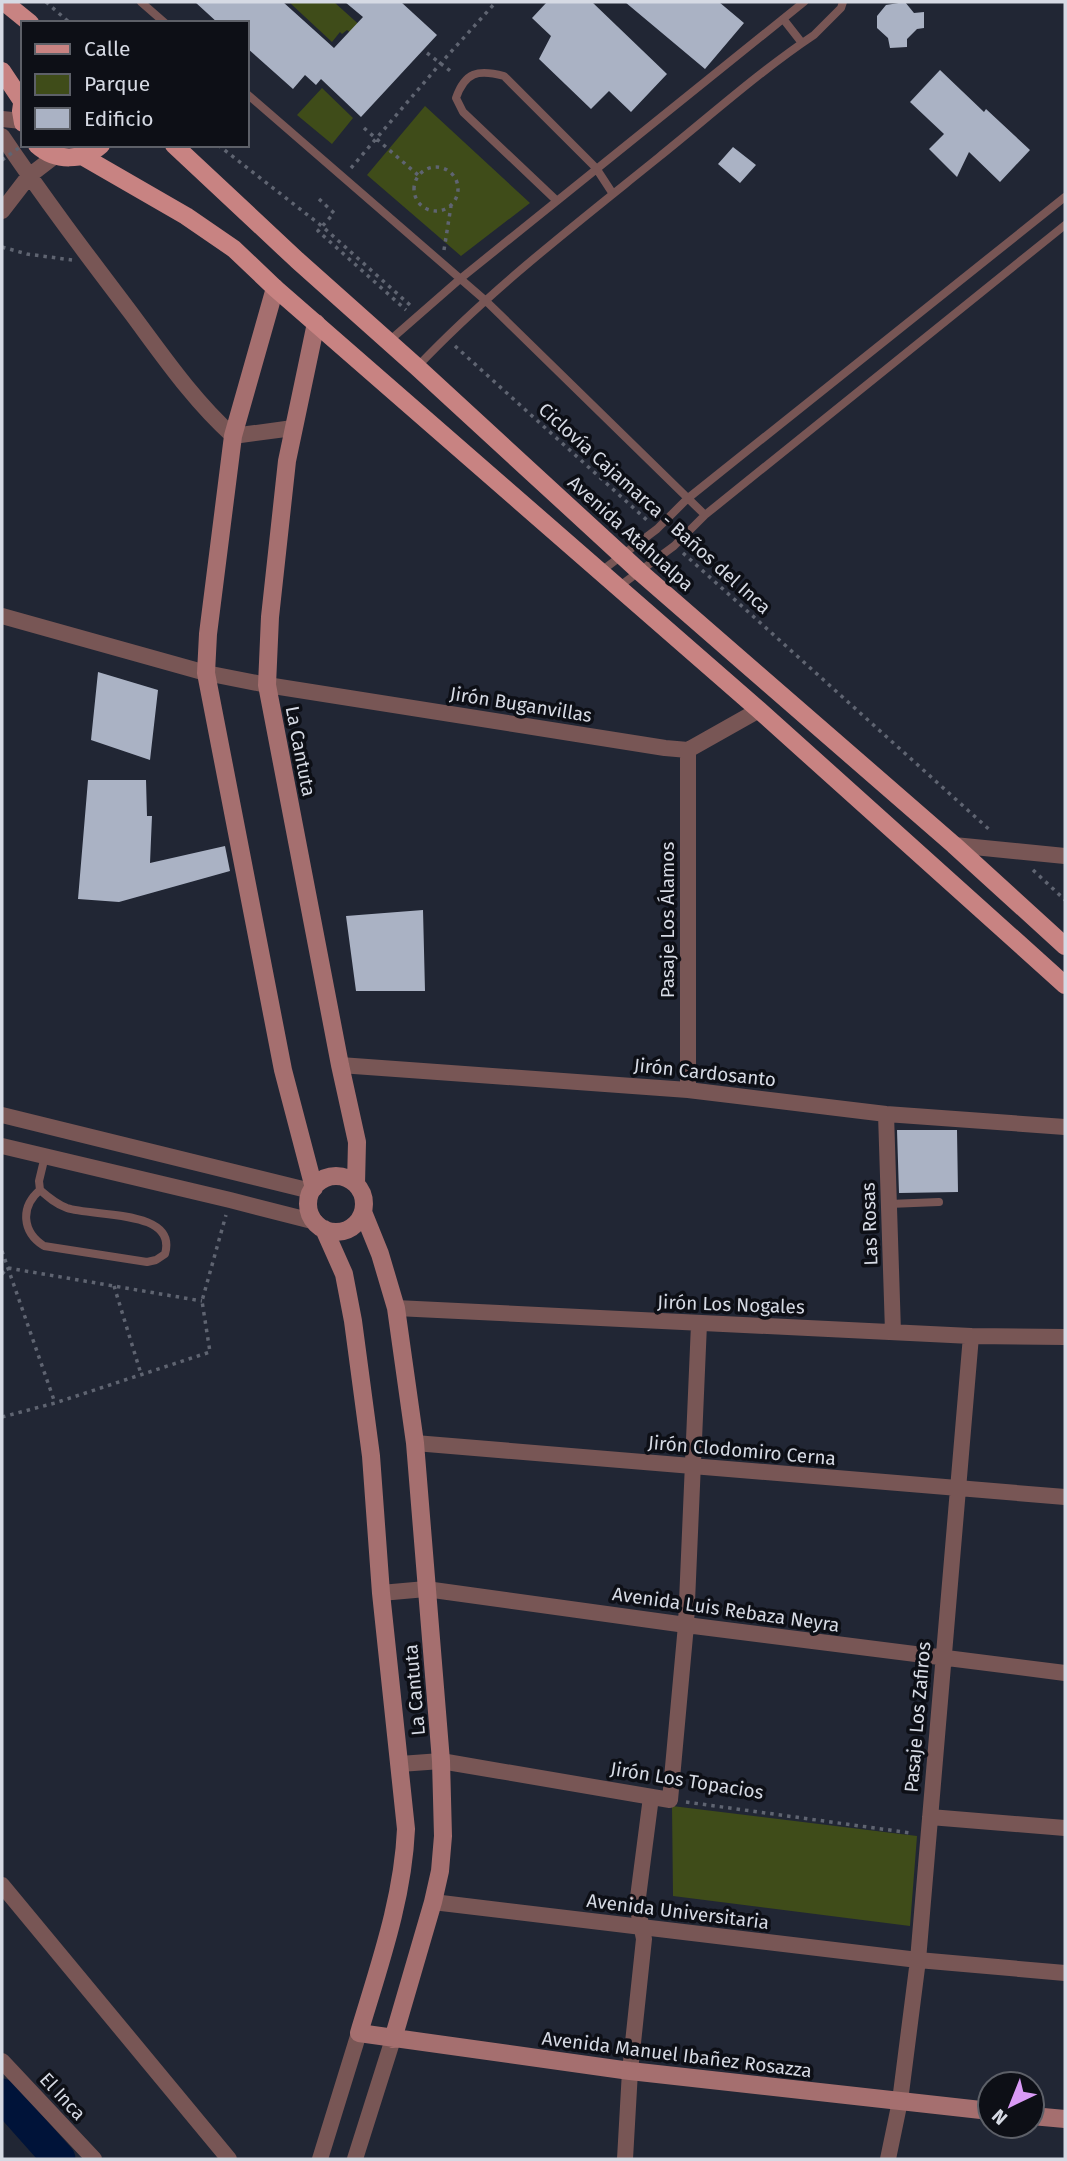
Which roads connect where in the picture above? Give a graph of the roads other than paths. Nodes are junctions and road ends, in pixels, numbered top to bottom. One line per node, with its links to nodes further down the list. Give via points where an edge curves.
1 (5, 2): 6 (main road)
2 (141, 2): 7 (lane)
3 (804, 2): 5 (lane)
4 (843, 2): 8 (lane)
5 (784, 20): 8 (lane); 20 (lane)
6 (28, 21)
7 (163, 21)
8 (802, 43): 22 (lane)
9 (2, 71): 11 (main road)
10 (248, 95): 27 (lane)
11 (21, 98)
12 (2, 119): 13 (street)
13 (21, 122)
14 (2, 136): 21 (street)
15 (40, 147): 18 (main road)
16 (99, 147): 19 (main road)
17 (176, 147): 31 (main road, Avenida Atahualpa)
18 (55, 156): 19 (main road); 21 (street)
19 (82, 156): 28 (main road, via 186,216 234,249)
20 (596, 168): 22 (lane); 24 (lane); 24 (lane, via 504,76 488,72 470,75 456,98 463,112)
21 (29, 176): 25 (street); 34 (street, via 194,397)
22 (613, 194): 29 (lane)
23 (1065, 197): 35 (lane)
24 (557, 201): 27 (lane)
25 (2, 211)
26 (1065, 225): 36 (lane)
27 (460, 279): 29 (lane); 31 (lane)
28 (275, 288): 30 (main road); 34 (street, La Cantuta)
29 (486, 300): 32 (lane); 35 (lane)
30 (316, 323): 33 (street, La Cantuta); 38 (main road)
31 (388, 342): 32 (main road, Avenida Atahualpa)
32 (416, 366): 37 (main road, Avenida Atahualpa)
33 (293, 428): 34 (street); 43 (street, La Cantuta, via 270,617)
34 (233, 436): 42 (street, La Cantuta)
35 (687, 499): 36 (lane); 37 (lane)
36 (705, 515): 39 (lane)
37 (622, 555): 38 (lane); 39 (main road, Avenida Atahualpa)
38 (600, 572): 40 (main road)
39 (640, 572): 40 (lane); 46 (main road, Avenida Atahualpa)
40 (617, 588): 44 (main road)
41 (2, 616): 42 (street, Jirón Buganvillas)
42 (205, 673): 43 (street, Jirón Buganvillas); 58 (street, La Cantuta, via 283,1070)
43 (267, 685): 45 (street, Jirón Buganvillas); 50 (street, La Cantuta)
44 (759, 710): 45 (street); 49 (main road)
45 (688, 750): 51 (street, Pasaje Los Álamos)
46 (954, 845): 47 (street); 48 (main road, Avenida Atahualpa)
47 (1065, 856)
48 (1065, 946)
49 (1065, 985)
50 (340, 1065): 51 (street, Jirón Cardosanto); 57 (street, La Cantuta, via 357,1142)
51 (688, 1090): 52 (street, Jirón Cardosanto)
52 (886, 1114): 54 (street, Jirón Cardosanto); 61 (street, Las Rosas)
53 (2, 1115): 58 (street)
54 (1065, 1127)
55 (2, 1146): 56 (street)
56 (45, 1156): 59 (lane); 63 (street)
57 (356, 1184): 58 (street, via 329,1177); 62 (street, La Cantuta, via 362,1193)
58 (312, 1189): 63 (street, La Cantuta, via 309,1204)
59 (40, 1190): 59 (lane, via 63,1207 159,1227 166,1236 165,1254 147,1262 44,1246 29,1233 26,1223 27,1206)
60 (939, 1202): 61 (lane)
61 (889, 1204): 66 (street, Las Rosas)
62 (363, 1212): 63 (street, via 352,1227 334,1231); 64 (street, La Cantuta)
63 (320, 1226): 74 (street, La Cantuta, via 344,1274 353,1321 371,1456)
64 (396, 1308): 65 (street, Jirón Los Nogales); 69 (street, La Cantuta)
65 (699, 1324): 66 (street, Jirón Los Nogales); 70 (street)
66 (893, 1332): 67 (street, Jirón Los Nogales)
67 (971, 1336): 68 (street, Jirón Los Nogales); 71 (street, Pasaje Los Zafiros)
68 (1065, 1337)
69 (415, 1443): 70 (street, Jirón Clodomiro Cerna); 73 (street, La Cantuta)
70 (691, 1467): 71 (street, Jirón Clodomiro Cerna); 75 (street)
71 (957, 1489): 72 (street, Jirón Clodomiro Cerna); 76 (street, Pasaje Los Zafiros)
72 (1065, 1497)
73 (426, 1590): 74 (street, Avenida Luis Rebaza Neyra); 75 (street, Avenida Luis Rebaza Neyra); 78 (street, La Cantuta)
74 (381, 1593): 79 (street, La Cantuta)
75 (686, 1625): 76 (street, Avenida Luis Rebaza Neyra); 80 (street, Jirón Los Topacios, via 670,1800)
76 (943, 1658): 77 (street, Avenida Luis Rebaza Neyra); 81 (street, Pasaje Los Zafiros)
77 (1065, 1672)
78 (441, 1761): 79 (street, Jirón Los Topacios); 80 (street, Jirón Los Topacios); 84 (street, La Cantuta, via 443,1836)
79 (400, 1764): 88 (street, La Cantuta, via 406,1829 400,1891)
80 (651, 1797): 85 (street, via 636,1905)
81 (930, 1817): 82 (street); 86 (street, Pasaje Los Zafiros)
82 (1065, 1828)
83 (2, 1885): 97 (street)
84 (433, 1902): 85 (street, Avenida Universitaria); 89 (street, La Cantuta)
85 (642, 1928): 86 (street, Avenida Universitaria); 91 (street)
86 (918, 1960): 87 (street, Avenida Universitaria); 92 (street, Pasaje Los Zafiros)
87 (1065, 1973)
88 (359, 2033): 89 (street, Avenida Manuel Ibañez Rosazza); 98 (street, La Cantuta)
89 (393, 2039): 91 (street, Avenida Manuel Ibañez Rosazza); 99 (street, La Cantuta)
90 (2, 2061): 96 (street, El Inca)
91 (630, 2071): 92 (street, Avenida Manuel Ibañez Rosazza); 100 (street)
92 (900, 2101): 93 (street, Avenida Manuel Ibañez Rosazza); 101 (street, Pasaje Los Zafiros)
93 (976, 2109)
94 (1046, 2117): 95 (street)
95 (1065, 2119)
96 (94, 2159)
97 (229, 2159)
98 (320, 2159)
99 (355, 2159)
100 (625, 2159)
101 (888, 2159)

